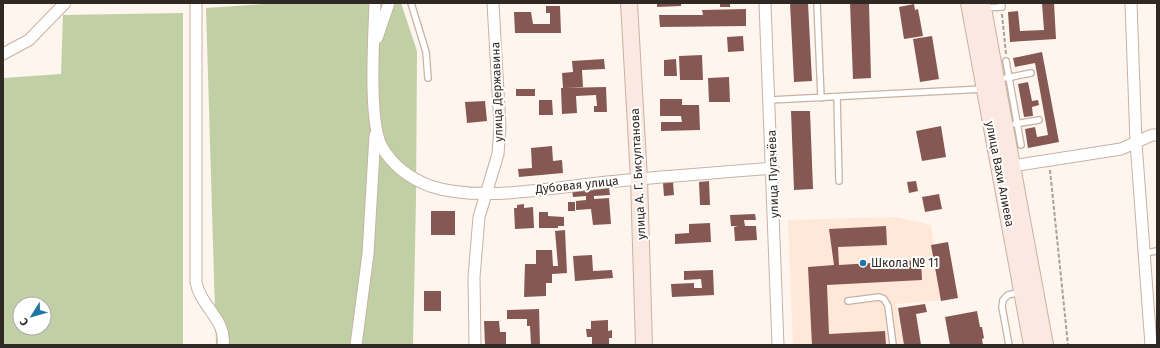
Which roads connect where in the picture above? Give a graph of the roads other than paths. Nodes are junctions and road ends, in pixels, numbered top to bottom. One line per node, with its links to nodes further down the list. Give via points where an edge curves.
1 (65, 3): 14 (street, via 29,40)
2 (196, 3): 37 (street, via 196,282 197,292 202,301 221,326)
3 (375, 3): 13 (street)
4 (389, 3): 13 (street)
5 (411, 3): 17 (lane, via 426,52)
6 (493, 3): 32 (street, улица Державина, via 500,127 498,154)
7 (629, 3): 30 (main road, улица А. Г. Бисултанова)
8 (765, 3): 21 (street, улица Пугачёва)
9 (817, 3): 20 (lane)
10 (1131, 3): 26 (street)
11 (978, 5): 12 (lane); 18 (main road, улица Вахи Алиева)
12 (1002, 5)
13 (373, 49): 24 (street)
14 (3, 54)
15 (1006, 61): 18 (lane)
16 (1031, 73): 18 (lane)
17 (428, 78)
18 (997, 82): 19 (lane); 23 (main road, улица Вахи Алиева); 35 (main road, улица Вахи Алиева)
19 (837, 97): 20 (lane); 31 (lane)
20 (821, 98): 21 (lane)
21 (770, 100): 29 (street, улица Пугачёва)
22 (1039, 120): 23 (lane)
23 (1011, 125): 27 (lane); 28 (main road, улица Вахи Алиева)
24 (376, 127): 32 (street, Дубовая улица, via 381,145 392,162 407,175 430,186); 38 (street, via 368,254)
25 (1157, 135): 26 (street)
26 (1136, 143): 28 (street, via 1122,149); 34 (street)
27 (1022, 145)
28 (1012, 166): 45 (main road, улица Вахи Алиева)
29 (773, 168): 30 (street, Дубовая улица); 41 (street, улица Пугачёва)
30 (639, 179): 32 (street, Дубовая улица); 40 (main road, улица А. Г. Бисултанова)
31 (839, 181)
32 (485, 194): 39 (street, улица Державина, via 479,217 474,277)
33 (1157, 251): 34 (lane)
34 (1144, 253): 46 (street)
35 (1022, 292): 43 (lane, via 1008,295 1003,300); 44 (main road, улица Вахи Алиева)
36 (848, 301): 42 (lane, via 878,297 884,299 888,306)
37 (223, 345)
38 (356, 345)
39 (475, 345)
40 (644, 345)
41 (778, 345)
42 (893, 345)
43 (1009, 345)
44 (1032, 345)
45 (1044, 345)
46 (1151, 345)

